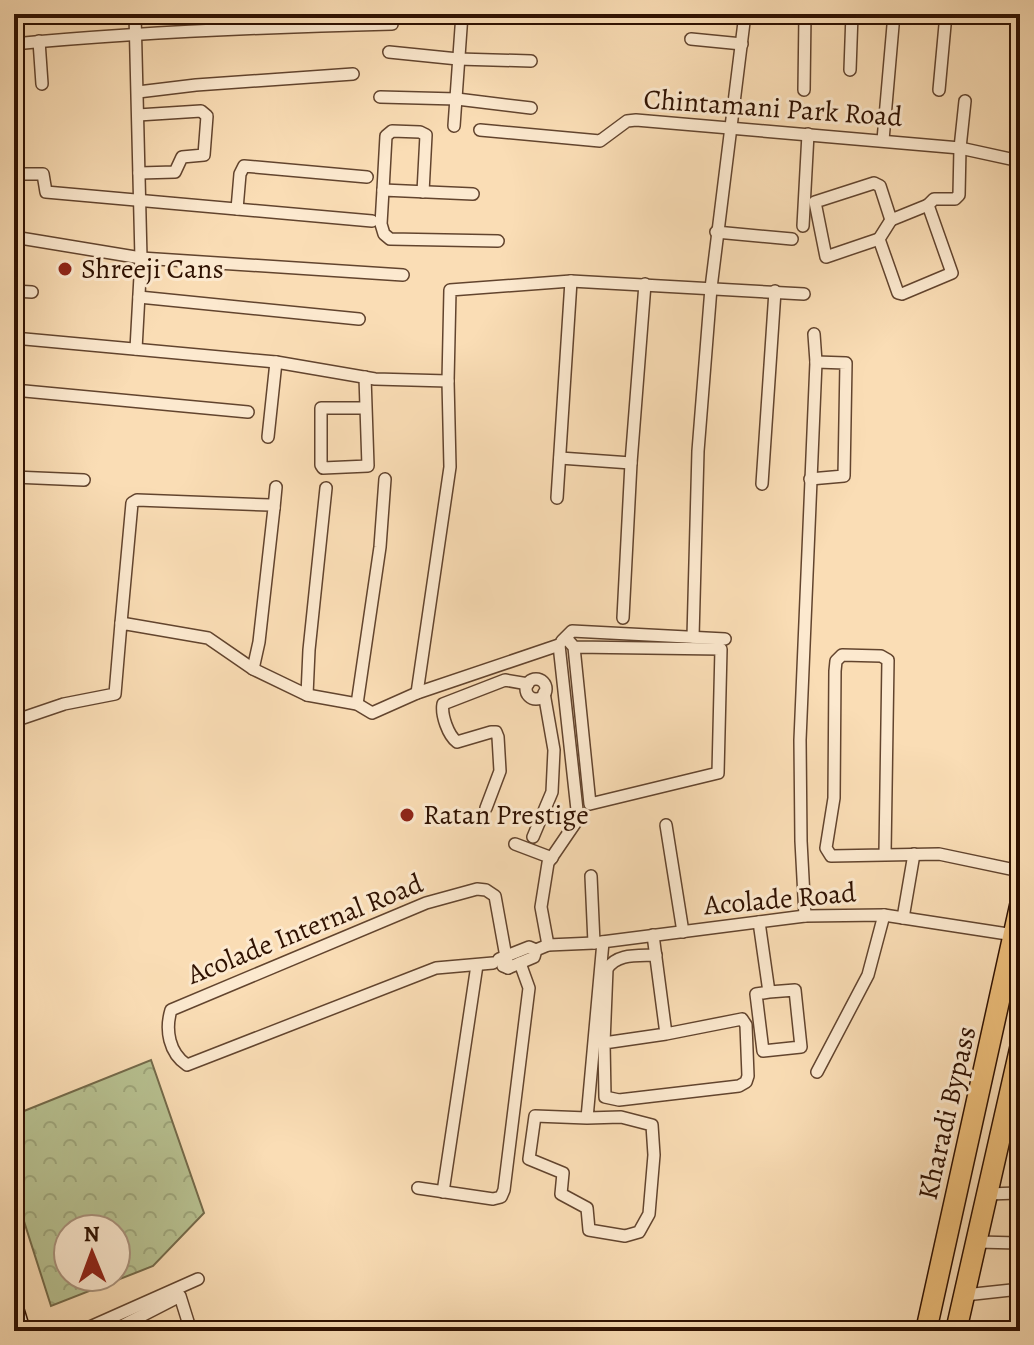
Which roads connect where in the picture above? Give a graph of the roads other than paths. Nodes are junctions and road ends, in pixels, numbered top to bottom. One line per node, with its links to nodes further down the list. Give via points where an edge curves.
1 (135, 14): 11 (street)
2 (393, 14): 11 (street, via 392,24)
3 (462, 14): 17 (street)
4 (488, 14): 10 (street)
5 (745, 14): 15 (street)
6 (805, 14): 22 (street)
7 (852, 14): 19 (street)
8 (894, 14): 34 (street)
9 (946, 14): 23 (street)
10 (533, 16)
11 (136, 34): 13 (street); 24 (street)
12 (691, 39): 15 (street)
13 (39, 41): 14 (street); 21 (street)
14 (14, 44)
15 (742, 44): 31 (street)
16 (389, 52): 17 (street)
17 (458, 59): 18 (street); 26 (street)
18 (531, 61)
19 (850, 70)
20 (353, 74): 24 (street)
21 (42, 84)
22 (804, 90)
23 (939, 90)
24 (138, 92): 29 (street)
25 (380, 97): 26 (street)
26 (457, 99): 28 (street); 30 (street)
27 (965, 101): 35 (street)
28 (531, 108)
29 (138, 115): 37 (street); 37 (street, via 201,111 207,116 204,155 182,157 175,172)
30 (454, 126)
31 (733, 128): 32 (street, Chintamani Park Road, via 636,120 600,141); 33 (street, Chintamani Park Road); 49 (street)
32 (480, 130)
33 (808, 134): 34 (street, Chintamani Park Road); 48 (street)
34 (883, 140): 35 (street, Chintamani Park Road)
35 (960, 148): 36 (street, Chintamani Park Road); 44 (street, via 957,198 934,199)
36 (1020, 161)
37 (139, 173): 43 (street)
38 (14, 174): 43 (street, via 43,174 46,192)
39 (367, 177): 45 (street, via 244,166)
40 (383, 190): 41 (street); 41 (street, via 386,136 406,131 426,135); 53 (street, via 381,224 390,239)
41 (423, 192): 42 (street)
42 (473, 194)
43 (139, 200): 45 (street); 54 (street)
44 (928, 205): 46 (street); 52 (street, via 950,275 898,293)
45 (237, 209): 47 (street)
46 (891, 220): 52 (street); 52 (street, via 880,186 874,183 815,202 826,257)
47 (372, 221)
48 (803, 226)
49 (716, 232): 51 (street); 58 (street)
50 (14, 237): 54 (street)
51 (792, 239)
52 (879, 239)
53 (498, 241)
54 (141, 258): 55 (street); 63 (street)
55 (403, 275)
56 (571, 281): 57 (street); 71 (street, via 450,290); 76 (street)
57 (645, 284): 58 (street); 77 (street)
58 (711, 288): 60 (street); 89 (street, via 698,451)
59 (14, 291): 61 (street)
60 (775, 291): 62 (street); 82 (street)
61 (32, 292)
62 (804, 294)
63 (139, 297): 64 (street); 67 (street)
64 (359, 319)
65 (814, 334): 69 (street)
66 (14, 338): 67 (street)
67 (136, 349): 68 (street)
68 (276, 362): 70 (street); 75 (street)
69 (816, 362): 80 (street); 80 (street, via 846,363 844,476)
70 (365, 377): 71 (street); 73 (street)
71 (448, 381): 95 (street, via 450,467)
72 (14, 390): 74 (street)
73 (365, 408): 73 (street, via 368,466 323,468 321,408)
74 (248, 412)
75 (268, 437)
76 (560, 458): 77 (street); 85 (street)
77 (631, 463): 87 (street)
78 (14, 477): 81 (street)
79 (385, 479): 97 (street)
80 (810, 479): 110 (street, via 800,740)
81 (84, 480)
82 (762, 484)
83 (276, 487): 86 (street)
84 (326, 488): 96 (street)
85 (557, 498)
86 (274, 508): 88 (street, via 132,503); 92 (street)
87 (623, 618)
88 (121, 623): 92 (street, via 208,638); 98 (street, via 115,694)
89 (693, 637): 90 (street); 91 (street, via 572,631)
90 (725, 639)
91 (566, 643): 91 (street, via 590,804 718,773 721,649); 93 (street); 95 (street)
92 (253, 669): 96 (street)
93 (563, 669): 94 (street); 105 (street, via 578,819)
94 (544, 688): 99 (street, via 540,698 530,697 528,684 505,680 443,704 457,742 496,732 500,771); 101 (street, via 554,750 552,792)
95 (417, 693): 97 (street, via 372,713)
96 (307, 695): 97 (street)
97 (357, 704)
98 (14, 721)
99 (486, 808)
100 (666, 825): 113 (street)
101 (533, 837)
102 (515, 844): 105 (street)
103 (885, 853): 103 (street, via 836,857 826,848 834,798 835,671 842,655 888,660); 104 (street)
104 (914, 854): 106 (street); 111 (street)
105 (552, 858): 117 (street, via 541,907)
106 (1020, 871)
107 (591, 876): 116 (street)
108 (1020, 906): 115 (highway, Kharadi Bypass)
109 (884, 915): 110 (street, Acolade Road); 111 (street, Acolade Road); 128 (street, via 868,975)
110 (805, 916): 112 (street, Acolade Road)
111 (903, 918): 115 (street, Acolade Road)
112 (759, 922): 113 (street, Acolade Road); 124 (street)
113 (683, 932): 114 (street, Acolade Road)
114 (653, 935): 116 (street, Acolade Road); 119 (street)
115 (1014, 935): 144 (highway, Kharadi Bypass)
116 (598, 942): 117 (street, Acolade Road); 129 (street)
117 (542, 947): 118 (street, Acolade Internal Road); 121 (street)
118 (504, 955): 120 (street, Acolade Internal Road); 122 (street, Acolade Internal Road, via 495,896 477,889 426,903 171,1010 171,1043 177,1059 187,1065 436,968); 123 (street, Acolade Internal Road)
119 (656, 955): 125 (street); 126 (street, via 616,958 607,969)
120 (493, 963): 122 (street, Acolade Internal Road); 123 (street, Acolade Internal Road)
121 (520, 963): 123 (street); 131 (street, via 529,988 504,1190 493,1199)
122 (477, 965): 131 (street)
123 (508, 968)
124 (769, 992): 124 (street, via 756,994 763,1051 801,1047 795,990)
125 (666, 1034): 126 (street); 126 (street, via 742,1019 746,1082 610,1099 603,1090)
126 (604, 1043)
127 (1020, 1049): 133 (highway, Kharadi Bypass)
128 (817, 1072)
129 (587, 1118): 129 (street, via 621,1117 652,1125 649,1214 639,1232 625,1236 589,1230 587,1208 561,1194 563,1173 529,1159 535,1116)
130 (418, 1188): 131 (street)
131 (443, 1192)
132 (1020, 1193): 133 (street)
133 (988, 1194): 134 (highway, Kharadi Bypass)
134 (978, 1242): 135 (street); 138 (highway, Kharadi Bypass)
135 (1020, 1243)
136 (198, 1279): 141 (street)
137 (1020, 1289): 138 (street)
138 (965, 1295): 145 (highway, Kharadi Bypass)
139 (14, 1305): 140 (street)
140 (22, 1331)
141 (81, 1331)
142 (112, 1331): 143 (street, via 180,1296 190,1328)
143 (184, 1331)
144 (926, 1331)
145 (956, 1331)

